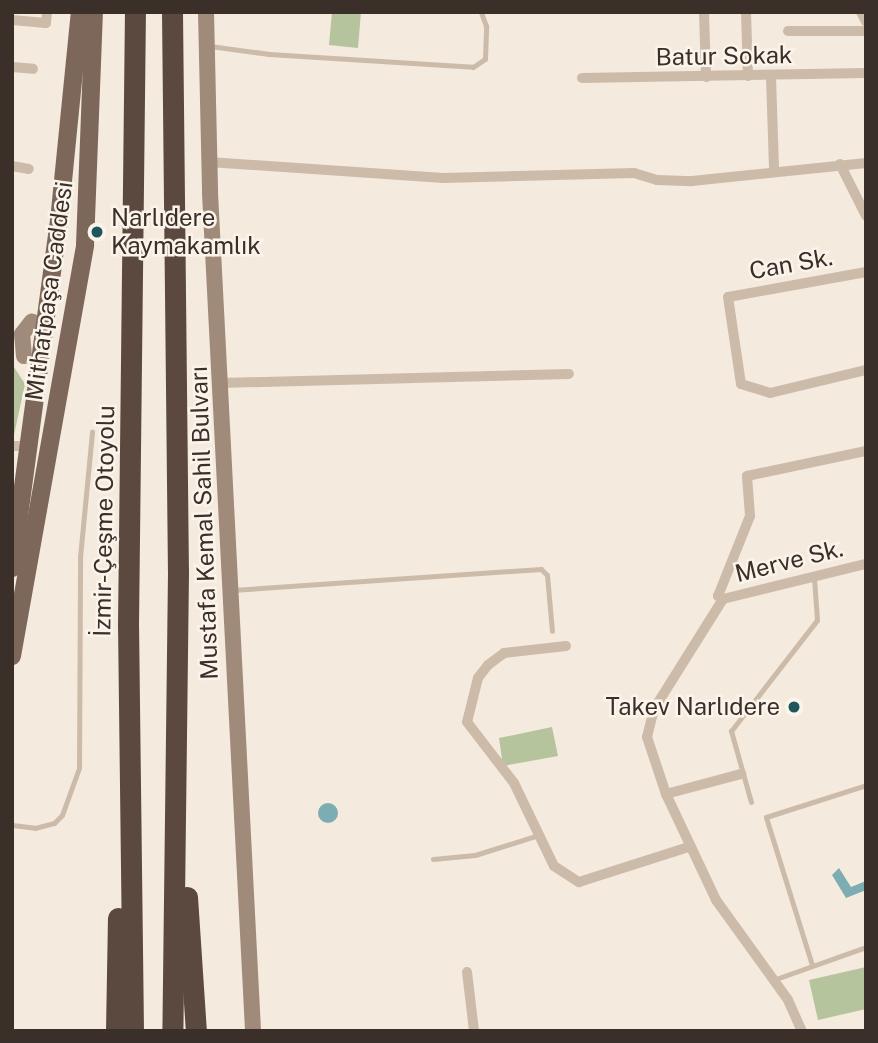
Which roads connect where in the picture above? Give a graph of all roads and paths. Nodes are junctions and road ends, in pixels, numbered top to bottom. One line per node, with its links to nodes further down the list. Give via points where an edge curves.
1 (47, 12): 11 (street, via 46,23)
2 (80, 12): 31 (main road, Mithatpaşa Caddesi)
3 (94, 12): 33 (main road, Mithatpaşa Caddesi, via 85,245)
4 (135, 12): 57 (highway, İzmir-Çeşme Otoyolu)
5 (172, 12): 44 (highway)
6 (206, 12): 15 (main road, Mustafa Kemal Sahil Bulvarı)
7 (481, 12): 15 (lane, via 486,26 485,59 473,67)
8 (704, 12): 20 (street)
9 (746, 12): 19 (street)
10 (861, 12): 12 (street)
11 (12, 20)
12 (866, 22)
13 (788, 31): 14 (street)
14 (866, 31)
15 (207, 46): 23 (main road, Mustafa Kemal Sahil Bulvarı)
16 (12, 67): 17 (street)
17 (33, 69)
18 (866, 73): 21 (street, Batur Sokak)
19 (748, 76): 20 (street, Batur Sokak); 21 (street, Batur Sokak)
20 (706, 77): 22 (street, Batur Sokak)
21 (772, 77): 28 (street)
22 (582, 78)
23 (209, 162): 28 (street, via 443,178 634,173 657,180 692,181); 38 (main road, Mustafa Kemal Sahil Bulvarı)
24 (866, 163): 25 (street)
25 (840, 164): 28 (street); 29 (street)
26 (12, 166): 27 (street)
27 (29, 169)
28 (774, 169)
29 (866, 216)
30 (866, 272): 36 (street, Can Sk., via 728,297 741,384 770,393)
31 (39, 321): 32 (main road); 33 (main road, via 60,325); 34 (main road, via 22,334); 35 (main road, Mithatpaşa Caddesi)
32 (12, 324)
33 (69, 348): 35 (main road, via 54,366); 50 (main road, Mithatpaşa Caddesi)
34 (18, 354): 35 (main road)
35 (40, 367): 40 (main road, Mithatpaşa Caddesi)
36 (866, 370)
37 (569, 374): 38 (street)
38 (221, 383): 46 (main road, Mustafa Kemal Sahil Bulvarı)
39 (92, 432): 55 (lane, via 80,557 79,768 66,807 54,822 35,828)
40 (21, 446): 43 (main road, Mithatpaşa Caddesi)
41 (866, 452): 47 (street, via 747,476 750,516 718,596)
42 (866, 564): 45 (street, Merve Sk.)
43 (12, 568)
44 (178, 572): 66 (highway); 67 (highway, via 185,855)
45 (813, 575): 47 (street, Merve Sk.); 51 (lane, via 820,612 817,620 731,732)
46 (229, 590): 48 (lane, via 541,569 547,575); 68 (main road, Mustafa Kemal Sahil Bulvarı)
47 (723, 599): 53 (street, via 654,709 647,737)
48 (552, 632)
49 (566, 646): 56 (street, via 503,653 478,678 469,705 467,722 514,783)
50 (12, 656)
51 (741, 774): 53 (street); 54 (lane)
52 (866, 785): 61 (lane, via 766,817)
53 (666, 794): 58 (street)
54 (751, 802)
55 (12, 825)
56 (540, 834): 58 (street, via 554,866 579,882); 59 (lane, via 475,855)
57 (129, 837): 64 (highway, via 118,878); 65 (highway, İzmir-Çeşme Otoyolu)
58 (689, 847): 63 (street, via 716,900)
59 (433, 859)
60 (866, 947): 61 (lane)
61 (812, 965): 63 (lane)
62 (467, 972): 69 (street)
63 (773, 979): 70 (street)
64 (116, 1031)
65 (133, 1031)
66 (172, 1031)
67 (196, 1031)
68 (253, 1031)
69 (474, 1031)
70 (802, 1031)

